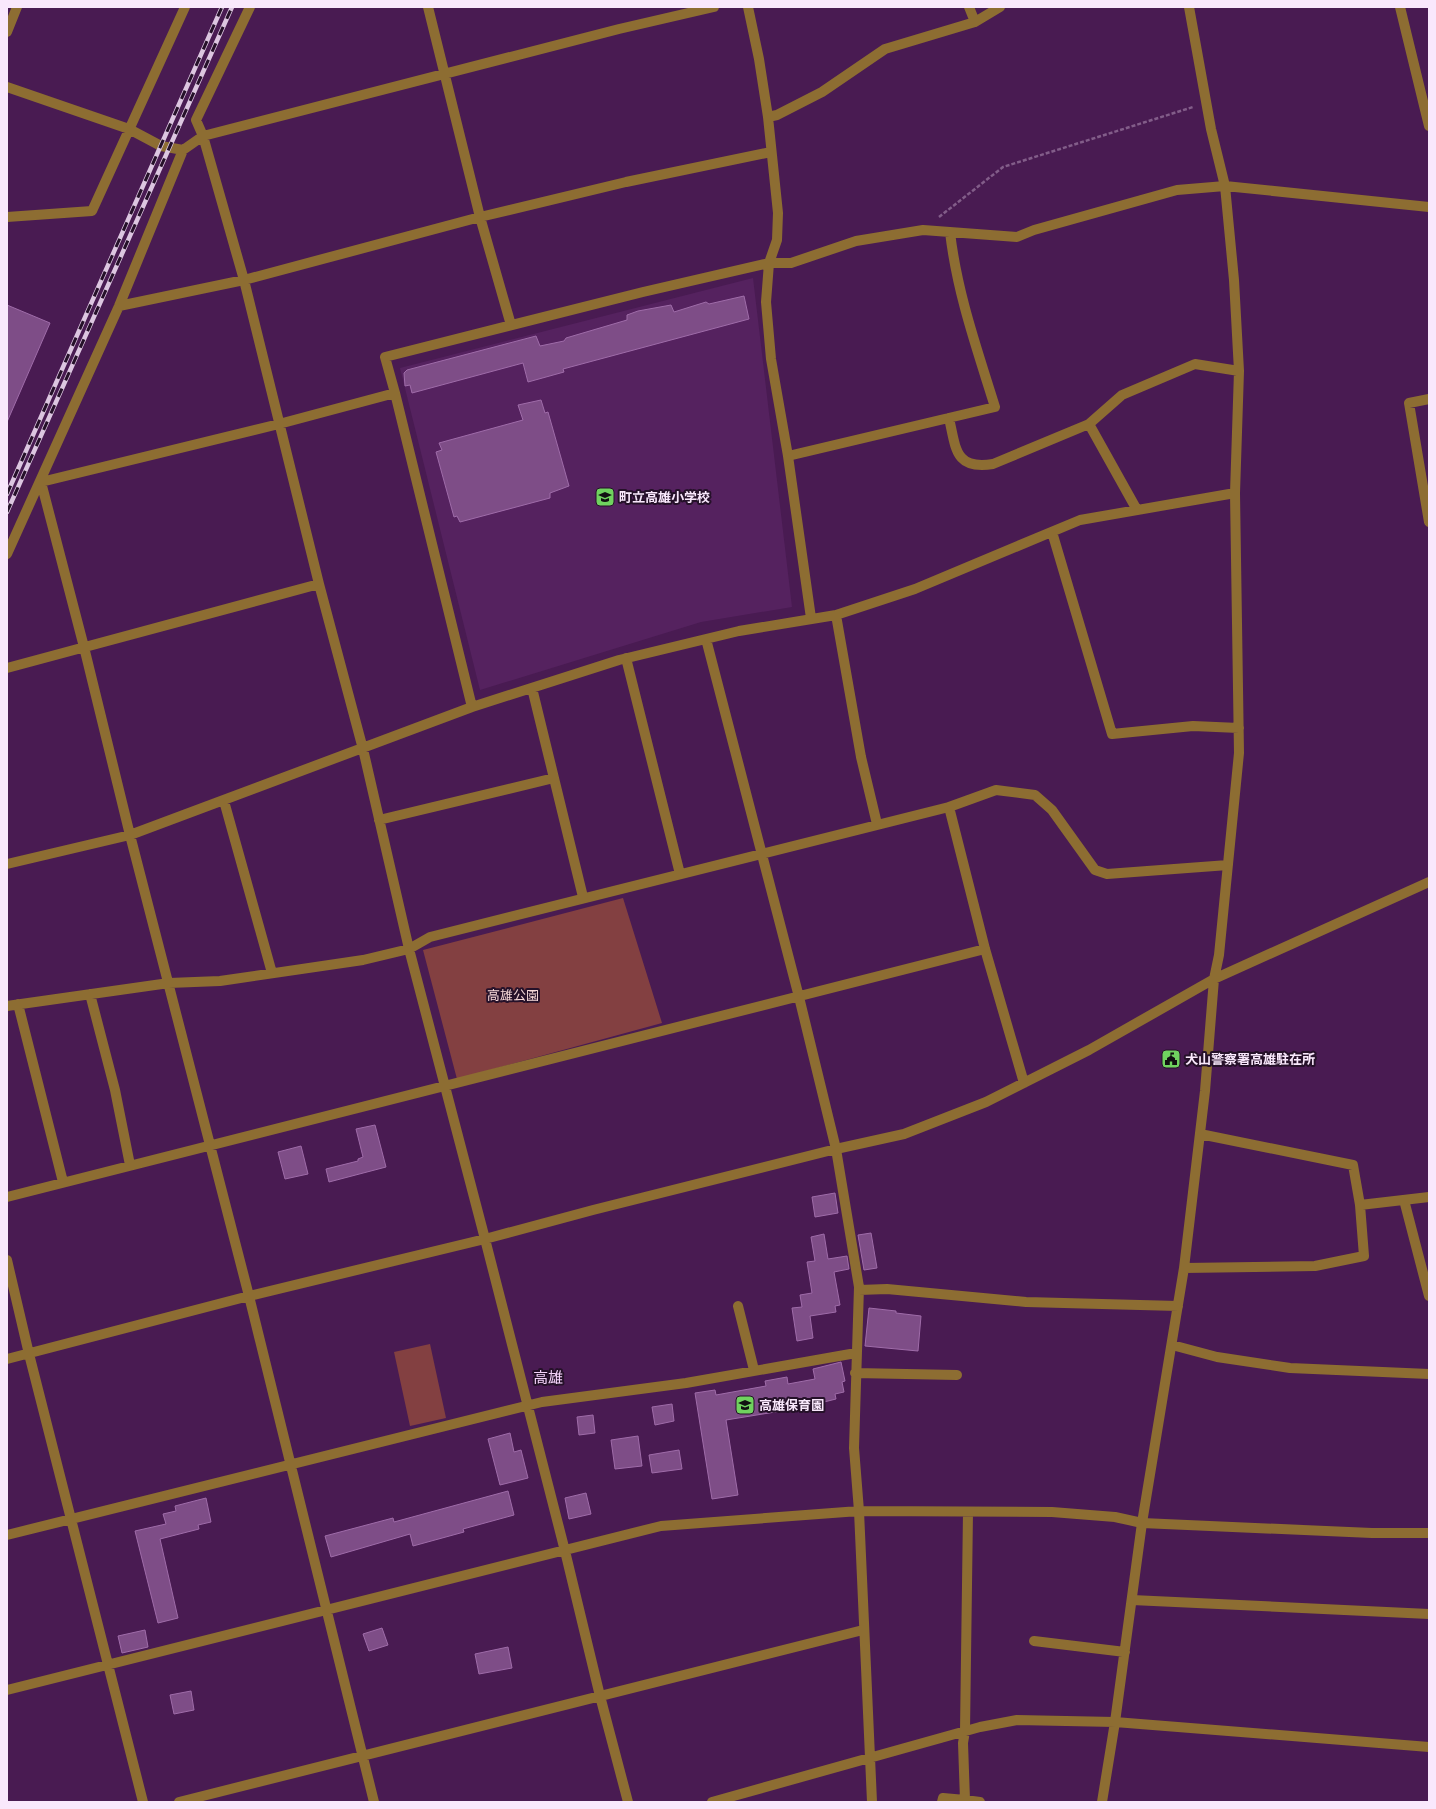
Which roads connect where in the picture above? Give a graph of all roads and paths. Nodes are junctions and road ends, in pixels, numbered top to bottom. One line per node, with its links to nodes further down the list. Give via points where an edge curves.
1 (17, 7): 12 (street)
2 (185, 7): 18 (street)
3 (250, 7): 19 (street, via 196,120)
4 (428, 7): 13 (street)
5 (714, 7): 13 (street)
6 (748, 7): 16 (street)
7 (969, 7): 11 (street)
8 (1000, 7): 11 (street)
9 (1189, 7): 15 (street)
10 (1400, 7): 17 (street)
11 (975, 22): 16 (street, via 885,49 822,92 778,115)
12 (7, 32)
13 (446, 74): 19 (street); 25 (street)
14 (7, 88): 18 (street)
15 (1206, 102): 22 (street); 26 (path, via 1003,167)
16 (768, 117): 21 (street)
17 (1429, 126)
18 (129, 129): 20 (street, via 161,146); 24 (street, via 92,211)
19 (203, 136): 20 (street); 29 (street)
20 (183, 150): 30 (street)
21 (771, 152): 25 (street, via 626,182); 28 (street, via 778,213 777,240)
22 (1225, 186): 23 (street); 27 (street, via 1177,190 1017,237); 32 (street)
23 (1429, 207)
24 (7, 217)
25 (480, 217): 29 (street); 31 (street)
26 (923, 230): 27 (street); 28 (street, via 856,241 791,263)
27 (950, 232): 35 (street, via 966,316 995,407)
28 (769, 263): 31 (street); 38 (street, via 766,302 771,359)
29 (244, 280): 30 (street); 36 (street)
30 (118, 306): 39 (street)
31 (511, 325): 33 (street, via 385,357)
32 (1239, 370): 37 (street, via 1195,364 1122,395); 40 (street)
33 (395, 393): 36 (street); 53 (street)
34 (1429, 399): 42 (street, via 1409,403)
35 (949, 418): 37 (street, via 957,451 966,463 979,466 993,464); 38 (street)
36 (280, 424): 39 (street); 45 (street)
37 (1089, 424): 41 (street)
38 (788, 456): 47 (street)
39 (41, 482): 44 (street); 49 (street)
40 (1235, 493): 41 (street); 54 (street)
41 (1136, 510): 43 (street, via 1080,520)
42 (1429, 522)
43 (1052, 532): 46 (street, via 915,589); 54 (street, via 1112,734 1193,726)
44 (7, 554)
45 (319, 584): 49 (street); 55 (street)
46 (836, 615): 47 (street); 60 (street, via 861,757)
47 (811, 618): 48 (street)
48 (706, 639): 50 (street); 62 (street)
49 (84, 646): 51 (street); 61 (street)
50 (626, 658): 52 (street); 65 (street)
51 (7, 668)
52 (532, 688): 53 (street); 56 (street)
53 (472, 707): 55 (street)
54 (1239, 728): 64 (street, via 1239,753)
55 (362, 749): 57 (street); 59 (street)
56 (554, 778): 59 (street); 67 (street)
57 (224, 801): 61 (street); 70 (street)
58 (949, 807): 60 (street); 64 (street, via 996,790 1035,795 1052,810 1095,870 1107,874); 69 (street)
59 (379, 820): 68 (street)
60 (877, 824): 62 (street)
61 (130, 835): 63 (street); 72 (street)
62 (763, 853): 65 (street); 74 (street)
63 (7, 864)
64 (1228, 865): 71 (street, via 1219,955)
65 (680, 874): 67 (street)
66 (1429, 882): 71 (street)
67 (583, 897): 68 (street, via 430,937)
68 (409, 949): 70 (street, via 363,960); 78 (street)
69 (985, 949): 74 (street); 77 (street)
70 (272, 973): 72 (street, via 220,981)
71 (1214, 979): 77 (street, via 1089,1050); 79 (street)
72 (169, 983): 73 (street); 80 (street)
73 (90, 994): 75 (street); 82 (street, via 115,1090)
74 (799, 996): 78 (street); 81 (street)
75 (18, 1004): 76 (street); 83 (street)
76 (7, 1006)
77 (1024, 1083): 81 (street, via 986,1102 904,1134)
78 (446, 1086): 80 (street); 88 (street)
79 (1200, 1134): 87 (street, via 1353,1165); 90 (street)
80 (210, 1146): 82 (street); 92 (street)
81 (836, 1149): 88 (street); 91 (street)
82 (130, 1165): 83 (street)
83 (63, 1182): 84 (street)
84 (7, 1197)
85 (1429, 1197): 86 (street)
86 (1404, 1200): 87 (street); 93 (street)
87 (1360, 1205): 90 (street, via 1364,1256 1315,1266)
88 (485, 1239): 92 (street); 104 (street)
89 (7, 1260): 98 (street)
90 (1184, 1268): 95 (street)
91 (859, 1290): 95 (street, via 887,1290 1026,1302); 97 (street)
92 (249, 1296): 98 (street); 105 (street)
93 (1429, 1296)
94 (738, 1306): 100 (street)
95 (1178, 1306): 96 (street)
96 (1172, 1345): 102 (street, via 1217,1357 1290,1368); 109 (street)
97 (856, 1353): 100 (street); 101 (street)
98 (29, 1354): 99 (street); 108 (street)
99 (7, 1360)
100 (754, 1370): 104 (street, via 686,1383)
101 (855, 1373): 103 (street); 106 (street, via 854,1448)
102 (1429, 1374)
103 (957, 1375)
104 (527, 1405): 105 (street); 112 (street)
105 (291, 1465): 108 (street); 114 (street)
106 (858, 1511): 107 (street); 112 (street, via 661,1526); 116 (street)
107 (968, 1512): 109 (street, via 1052,1512 1115,1517); 123 (street)
108 (72, 1519): 111 (street); 119 (street)
109 (1142, 1523): 110 (street); 113 (street)
110 (1429, 1533)
111 (7, 1535)
112 (565, 1551): 114 (street); 121 (street)
113 (1132, 1600): 115 (street); 118 (street)
114 (327, 1611): 119 (street); 125 (street)
115 (1429, 1614)
116 (863, 1630): 121 (street); 126 (street)
117 (1034, 1641): 118 (street)
118 (1125, 1652): 122 (street)
119 (109, 1665): 120 (street); 128 (street)
120 (7, 1690)
121 (600, 1696): 125 (street); 131 (street)
122 (1116, 1722): 123 (street, via 1017,1720); 124 (street); 136 (street)
123 (965, 1731): 126 (street); 127 (street)
124 (1429, 1747)
125 (362, 1756): 129 (street); 130 (street)
126 (870, 1758): 132 (street); 133 (street)
127 (964, 1800): 134 (street, via 942,1798); 135 (street)
128 (144, 1802)
129 (180, 1802)
130 (374, 1802)
131 (628, 1802)
132 (712, 1802)
133 (872, 1802)
134 (942, 1802)
135 (980, 1802)
136 (1102, 1802)

